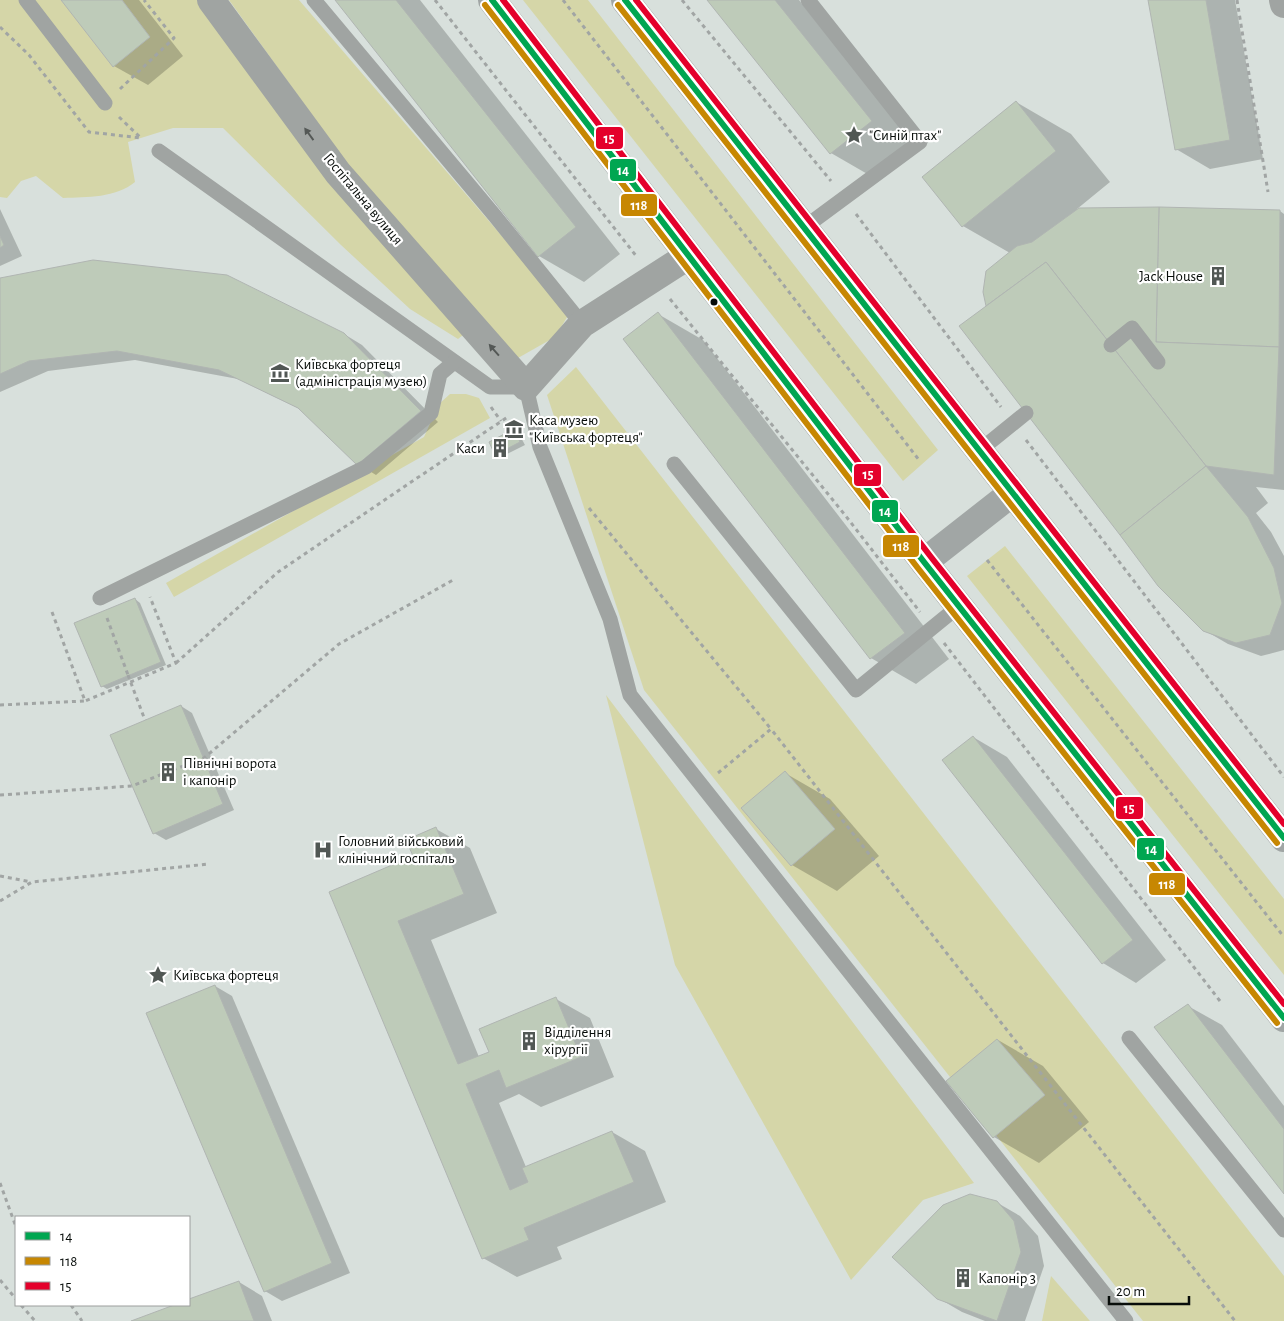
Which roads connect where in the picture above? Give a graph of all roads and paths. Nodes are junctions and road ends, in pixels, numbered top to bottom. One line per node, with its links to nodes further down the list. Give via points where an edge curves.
1 (26, 0): 15 (lane)
2 (144, 0): 15 (path, via 174,38)
3 (211, 0): 27 (street, Госпітальна вулиця, one-way to 3, via 338,173)
4 (314, 0): 23 (lane)
5 (435, 0): 22 (path)
6 (492, 0): 21 (main road)
7 (564, 0): 32 (path)
8 (625, 0): 20 (main road)
9 (682, 0): 19 (path)
10 (808, 0): 19 (lane, via 920,142)
11 (1237, 0): 18 (path)
12 (1283, 0): 13 (street)
13 (1284, 4)
14 (0, 27): 16 (path, via 29,55 89,132)
15 (105, 103)
16 (142, 138)
17 (159, 150): 25 (lane)
18 (1268, 192)
19 (844, 198): 20 (lane); 30 (path)
20 (806, 227): 31 (main road)
21 (688, 256): 22 (street); 37 (main road)
22 (653, 277): 23 (street); 43 (path)
23 (582, 324): 27 (street)
24 (1111, 345): 26 (lane, via 1132,328)
25 (454, 362): 27 (lane, via 490,387); 39 (lane, via 440,374 431,413 366,467)
26 (1158, 362)
27 (526, 387): 50 (lane, via 540,447 610,619 630,695)
28 (1026, 413): 30 (lane)
29 (509, 416): 44 (path, via 278,572)
30 (1013, 423): 31 (lane); 49 (path)
31 (979, 451): 34 (main road)
32 (919, 460)
33 (674, 464): 43 (lane, via 856,690)
34 (1012, 493): 37 (main road); 52 (main road)
35 (583, 500): 48 (path)
36 (987, 560): 57 (path)
37 (924, 562): 40 (main road)
38 (453, 580): 51 (path, via 339,644 204,758 132,786)
39 (100, 598): 47 (path, bridge)
40 (959, 606): 43 (lane); 59 (main road)
41 (155, 611): 44 (path)
42 (52, 612): 45 (path)
43 (933, 629): 58 (path)
44 (176, 663): 45 (path)
45 (86, 701): 46 (path)
46 (0, 705)
47 (145, 720)
48 (771, 729): 50 (path); 71 (path)
49 (1284, 777)
50 (703, 786): 70 (lane)
51 (0, 795)
52 (1284, 838)
53 (209, 864): 55 (path)
54 (0, 876): 55 (path)
55 (32, 882): 56 (path)
56 (0, 901)
57 (1284, 937)
58 (1220, 1001)
59 (1284, 1018)
60 (1129, 1038): 63 (lane)
61 (0, 1183): 62 (path)
62 (15, 1224)
63 (1284, 1230)
64 (0, 1280): 65 (path)
65 (15, 1298)
66 (22, 1306): 68 (path)
67 (72, 1306): 69 (path)
68 (36, 1321)
69 (82, 1321)
70 (1126, 1321)
71 (1235, 1321)

